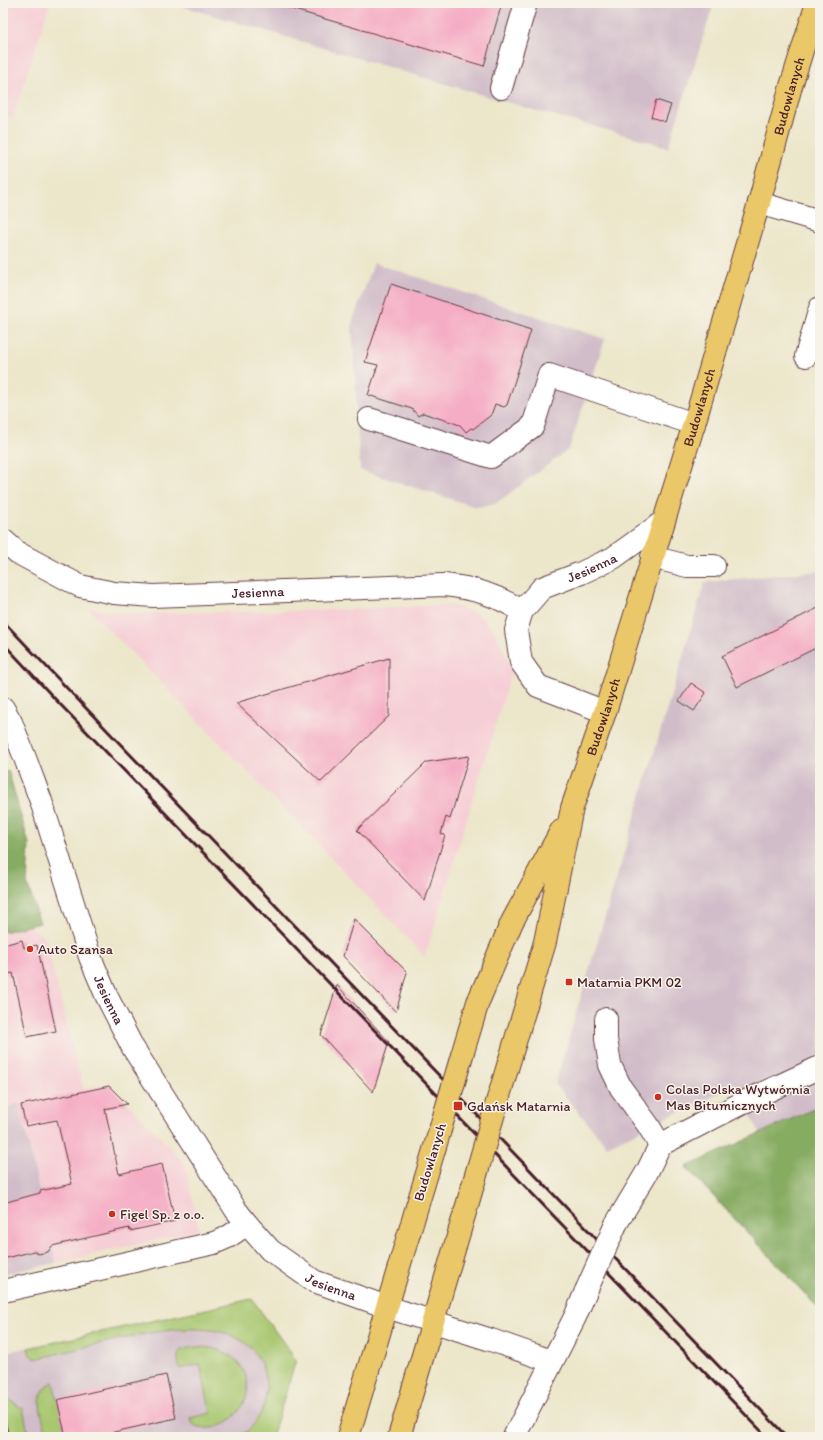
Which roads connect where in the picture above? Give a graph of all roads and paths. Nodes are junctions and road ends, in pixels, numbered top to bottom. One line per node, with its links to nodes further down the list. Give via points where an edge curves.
1 (526, 3): 3 (street)
2 (816, 3): 4 (main road, Budowlanych)
3 (501, 88)
4 (759, 203): 5 (street); 9 (main road, Budowlanych)
5 (820, 221)
6 (820, 308): 7 (street)
7 (806, 356)
8 (369, 419): 9 (street, via 491,457 533,426 549,375)
9 (694, 424): 10 (main road, Budowlanych)
10 (663, 522): 12 (main road, Budowlanych); 14 (street, Jesienna, via 613,558 542,588)
11 (3, 540): 14 (street, Jesienna, via 18,553 80,586 114,593 153,596 444,585 490,594)
12 (652, 557): 13 (street, via 687,566); 16 (main road, Budowlanych)
13 (714, 566)
14 (522, 611): 16 (street, Jesienna, via 516,630 521,662 538,686)
15 (3, 708): 21 (street, Jesienna, via 11,722 38,794 90,957 106,997 133,1048)
16 (605, 712): 17 (main road, Budowlanych)
17 (572, 808): 23 (main road, Budowlanych, bridge, via 512,922 478,1002); 24 (main road, Budowlanych, bridge, via 545,942)
18 (606, 1019): 20 (street, via 610,1065 621,1088)
19 (820, 1067): 20 (street)
20 (660, 1145): 25 (street, bridge, via 616,1224 575,1317)
21 (246, 1224): 22 (street, via 214,1243); 23 (street, Jesienna, via 270,1250 314,1281)
22 (3, 1291)
23 (387, 1307): 24 (street, Jesienna); 26 (main road, Budowlanych)
24 (432, 1322): 25 (street, Jesienna); 27 (main road, Budowlanych)
25 (551, 1361): 28 (street)
26 (348, 1437)
27 (399, 1437)
28 (514, 1437)

